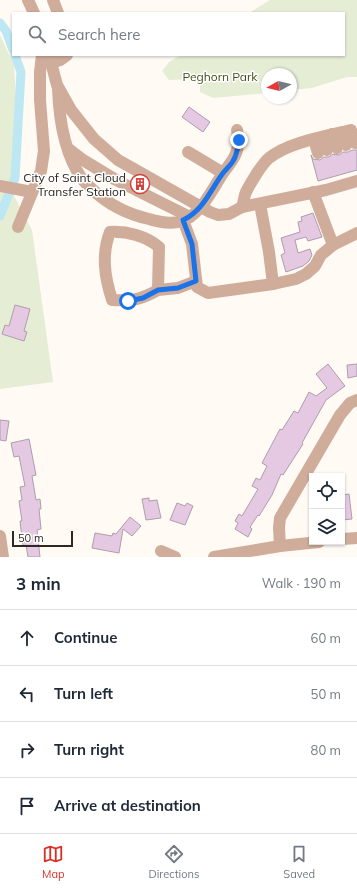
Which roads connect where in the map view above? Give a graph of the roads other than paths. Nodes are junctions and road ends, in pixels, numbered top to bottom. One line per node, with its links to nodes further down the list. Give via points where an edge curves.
1 (28, 0): 3 (street)
2 (53, 0): 4 (street)
3 (34, 12)
4 (58, 12)
5 (42, 56): 17 (street, via 40,100 44,151 41,171)
6 (66, 56): 7 (street, via 60,60)
7 (50, 59): 8 (street)
8 (57, 83): 12 (street, via 59,115); 20 (street, via 71,110 89,133 118,160)
9 (237, 130): 14 (street, via 238,150 234,160)
10 (328, 135): 11 (street); 11 (street); 11 (street, via 351,130); 21 (street, via 280,151 268,159 246,192)
11 (337, 148)
12 (69, 150): 22 (street); 22 (street, via 82,180 101,198 122,211 158,222 178,222)
13 (188, 152): 14 (street)
14 (223, 173): 20 (street)
15 (357, 181): 18 (street)
16 (9, 187): 17 (street)
17 (32, 192): 23 (street)
18 (313, 192): 19 (street); 25 (street)
19 (260, 204): 21 (street); 27 (street)
20 (201, 206): 21 (street, via 218,215 229,214); 22 (street)
21 (242, 207)
22 (186, 219): 26 (street)
23 (18, 227)
24 (357, 232): 25 (street)
25 (333, 245): 27 (street, via 306,274)
26 (196, 281): 27 (street, via 197,287 208,293); 28 (street, via 178,288)
27 (273, 284)
28 (158, 290): 28 (street, via 159,247 152,241 123,231 110,232 104,260 112,300 128,301 143,298)
29 (357, 400): 34 (street, via 350,403 340,415 280,518)
30 (0, 536): 36 (street)
31 (357, 538): 32 (street)
32 (345, 539)
33 (309, 543): 34 (street)
34 (280, 546): 38 (street)
35 (161, 551): 37 (street)
36 (3, 557)
37 (175, 557)
38 (214, 557)

